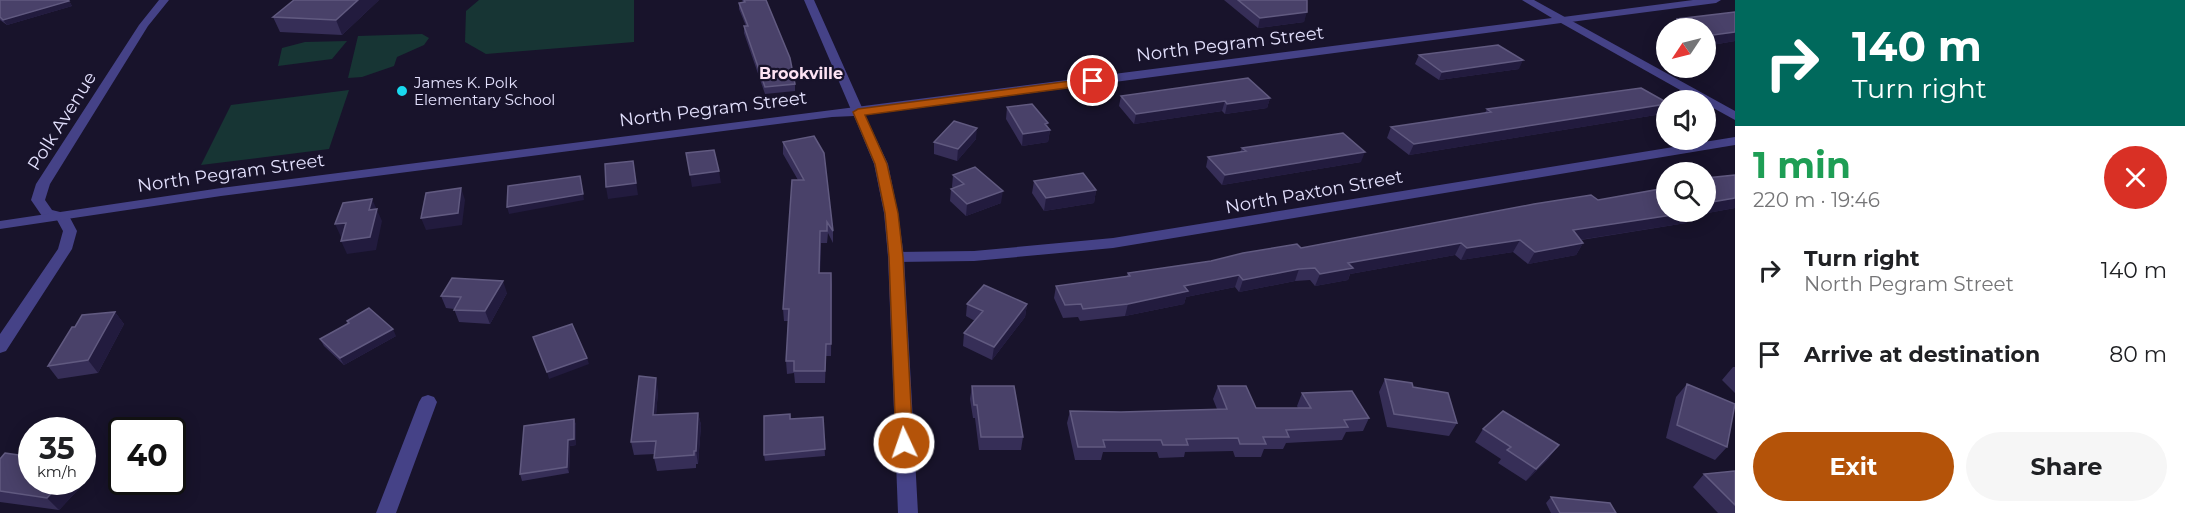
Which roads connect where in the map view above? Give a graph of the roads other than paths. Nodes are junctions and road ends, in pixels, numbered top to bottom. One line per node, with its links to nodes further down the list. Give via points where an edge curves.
1 (164, 0): 9 (street, Polk Avenue, via 43,184 38,200 47,213)
2 (809, 0): 6 (street)
3 (1527, 0): 5 (street)
4 (1716, 0): 5 (street, North Pegram Street)
5 (1563, 20): 6 (street, North Pegram Street); 7 (street)
6 (858, 112): 9 (street, North Pegram Street, via 257,188); 11 (street, via 881,164)
7 (1735, 116)
8 (1735, 141): 11 (street, North Paxton Street, via 1113,243 974,256)
9 (63, 217): 10 (street, North Pegram Street); 12 (street, via 70,231 65,249)
10 (0, 225)
11 (896, 257): 15 (street)
12 (0, 347)
13 (428, 402): 14 (street)
14 (386, 513)
15 (908, 513)

